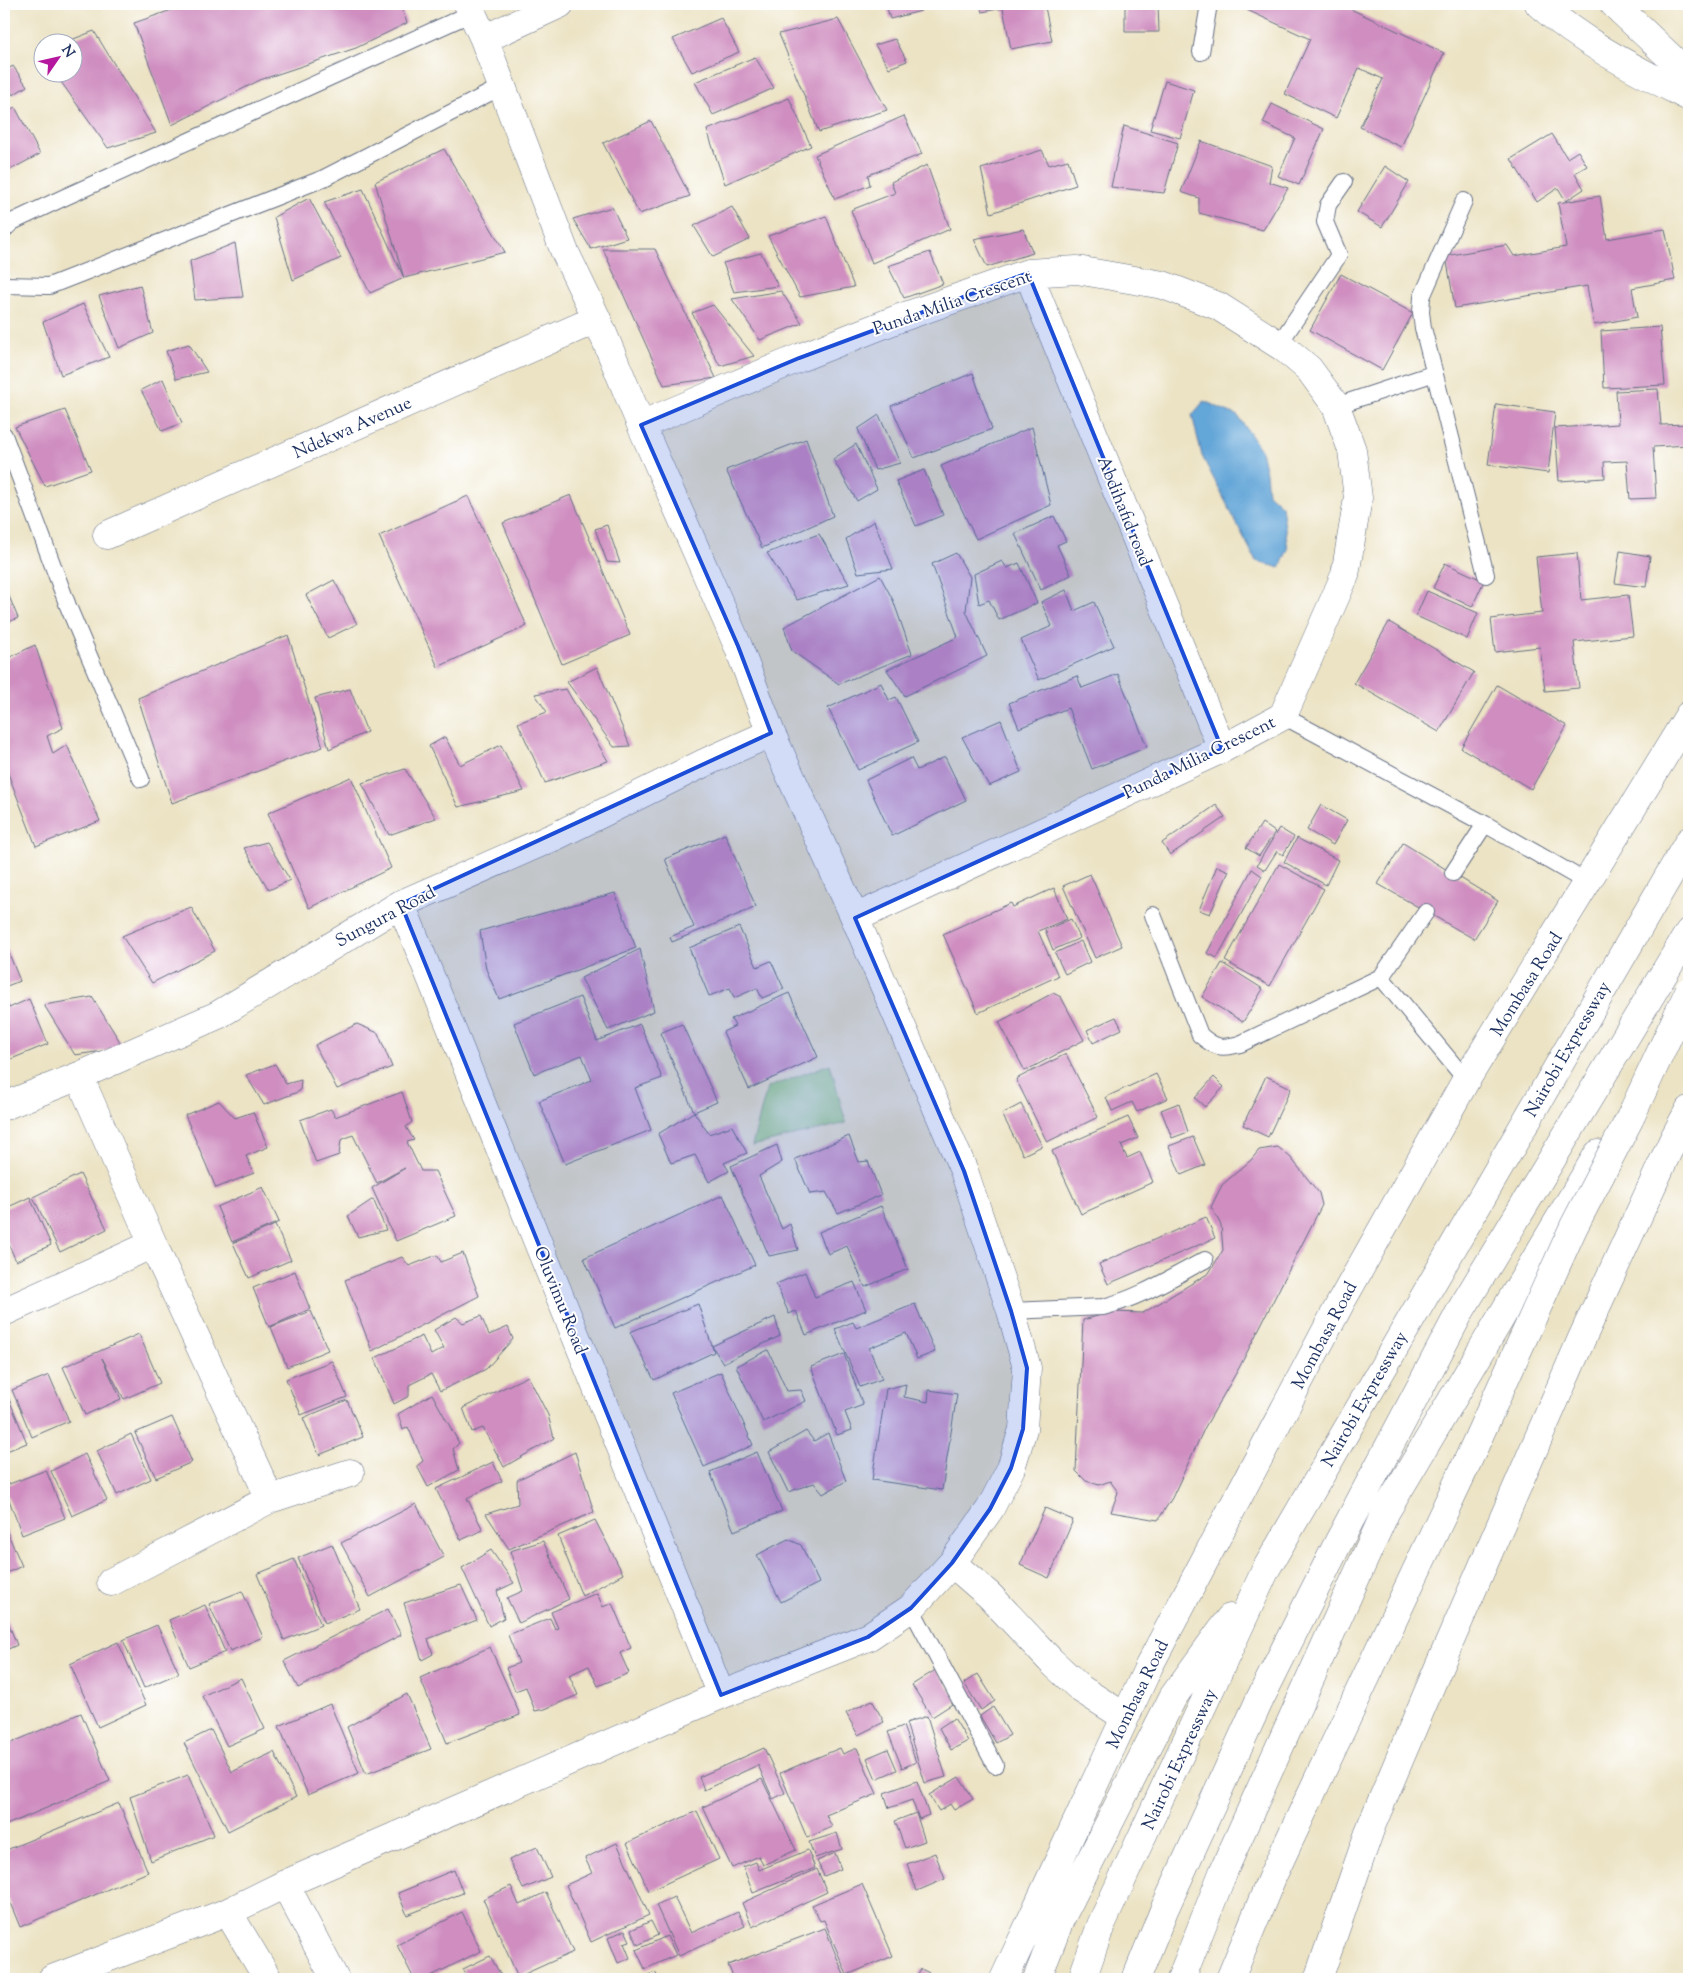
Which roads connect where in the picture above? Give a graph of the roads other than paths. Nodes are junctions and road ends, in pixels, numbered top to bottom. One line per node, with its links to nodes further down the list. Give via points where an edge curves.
1 (560, 4): 6 (main road)
2 (1210, 4): 7 (lane)
3 (1539, 4): 10 (main road, via 1588,42)
4 (1614, 4): 8 (main road)
5 (470, 8): 6 (main road); 13 (lane, via 64,197 12,222)
6 (484, 39): 9 (main road)
7 (1201, 52)
8 (1689, 75)
9 (502, 87): 15 (lane, via 322,178 49,286); 16 (main road, via 564,250)
10 (1689, 97)
11 (1344, 182): 17 (lane, via 1328,205 1325,222 1339,254)
12 (1464, 201): 18 (lane, via 1422,298 1423,328)
13 (4, 230)
14 (1028, 272): 17 (main road, Punda Milia Crescent, via 1077,270 1163,285 1218,306); 20 (main road, Punda Milia Crescent, via 900,318); 27 (main road, Abdihafid road)
15 (4, 285)
16 (597, 319): 20 (main road); 22 (main road, Ndekwa Avenue)
17 (1279, 344): 19 (main road, Punda Milia Crescent, via 1309,369)
18 (1435, 373): 19 (lane); 23 (lane)
19 (1336, 406): 25 (main road, Punda Milia Crescent, via 1352,450 1358,498 1347,566)
20 (641, 425): 26 (main road, via 738,646)
21 (4, 435): 28 (lane, via 68,606)
22 (106, 535)
23 (1486, 575)
24 (1689, 715): 32 (main road, Mombasa Road)
25 (1284, 716): 27 (main road, Punda Milia Crescent); 29 (lane)
26 (771, 733): 33 (main road, Sungura Road, via 556,836); 36 (main road)
27 (1222, 748): 36 (main road, Punda Milia Crescent)
28 (141, 779)
29 (1485, 824): 31 (lane); 32 (lane)
30 (1689, 841): 52 (main road, Nairobi Expressway)
31 (1453, 873)
32 (1588, 883): 42 (main road, Mombasa Road)
33 (401, 904): 41 (main road, Sungura Road, via 218,1015); 55 (main road, Oluvimu Road)
34 (1426, 912): 38 (lane)
35 (1153, 915): 38 (lane, via 1200,1035 1210,1044 1225,1048 1240,1044)
36 (855, 918): 48 (main road, via 964,1171)
37 (1689, 932): 66 (main road, via 1462,1308 1347,1525 1260,1699)
38 (1382, 977): 42 (lane)
39 (1689, 991): 68 (main road, bridge, via 1630,1118 1574,1226 1465,1468 1273,1875)
40 (1689, 1000): 67 (main road, via 1386,1512 1224,1870)
41 (79, 1076): 43 (main road, Sungura Road); 45 (main road)
42 (1466, 1080): 56 (main road, Mombasa Road, via 1336,1311 1149,1666)
43 (4, 1106)
44 (1689, 1110): 69 (main road, via 1582,1338 1434,1678 1372,1824)
45 (153, 1244): 47 (main road); 50 (main road)
46 (1205, 1260): 48 (lane, via 1133,1297 1103,1307)
47 (6, 1311)
48 (1011, 1311): 51 (main road, via 1027,1368 1023,1429 1011,1468 990,1509)
49 (350, 1473): 50 (main road)
50 (270, 1499): 53 (main road)
51 (952, 1563): 54 (main road); 56 (main road, via 990,1596 1080,1689)
52 (1266, 1569): 64 (main road, via 1173,1697 1060,1920); 65 (main road, Nairobi Expressway, via 1101,1925)
53 (111, 1582)
54 (911, 1608): 55 (main road, via 868,1636); 57 (lane)
55 (721, 1695): 58 (main road)
56 (1126, 1717): 63 (main road, Mombasa Road)
57 (995, 1765)
58 (285, 1884): 59 (main road); 62 (main road)
59 (228, 1912): 60 (main road); 61 (main road)
60 (52, 1979)
61 (268, 1979)
62 (335, 1979)
63 (1004, 1979)
64 (1037, 1979)
65 (1082, 1979)
66 (1136, 1979)
67 (1181, 1979)
68 (1230, 1979)
69 (1318, 1979)

